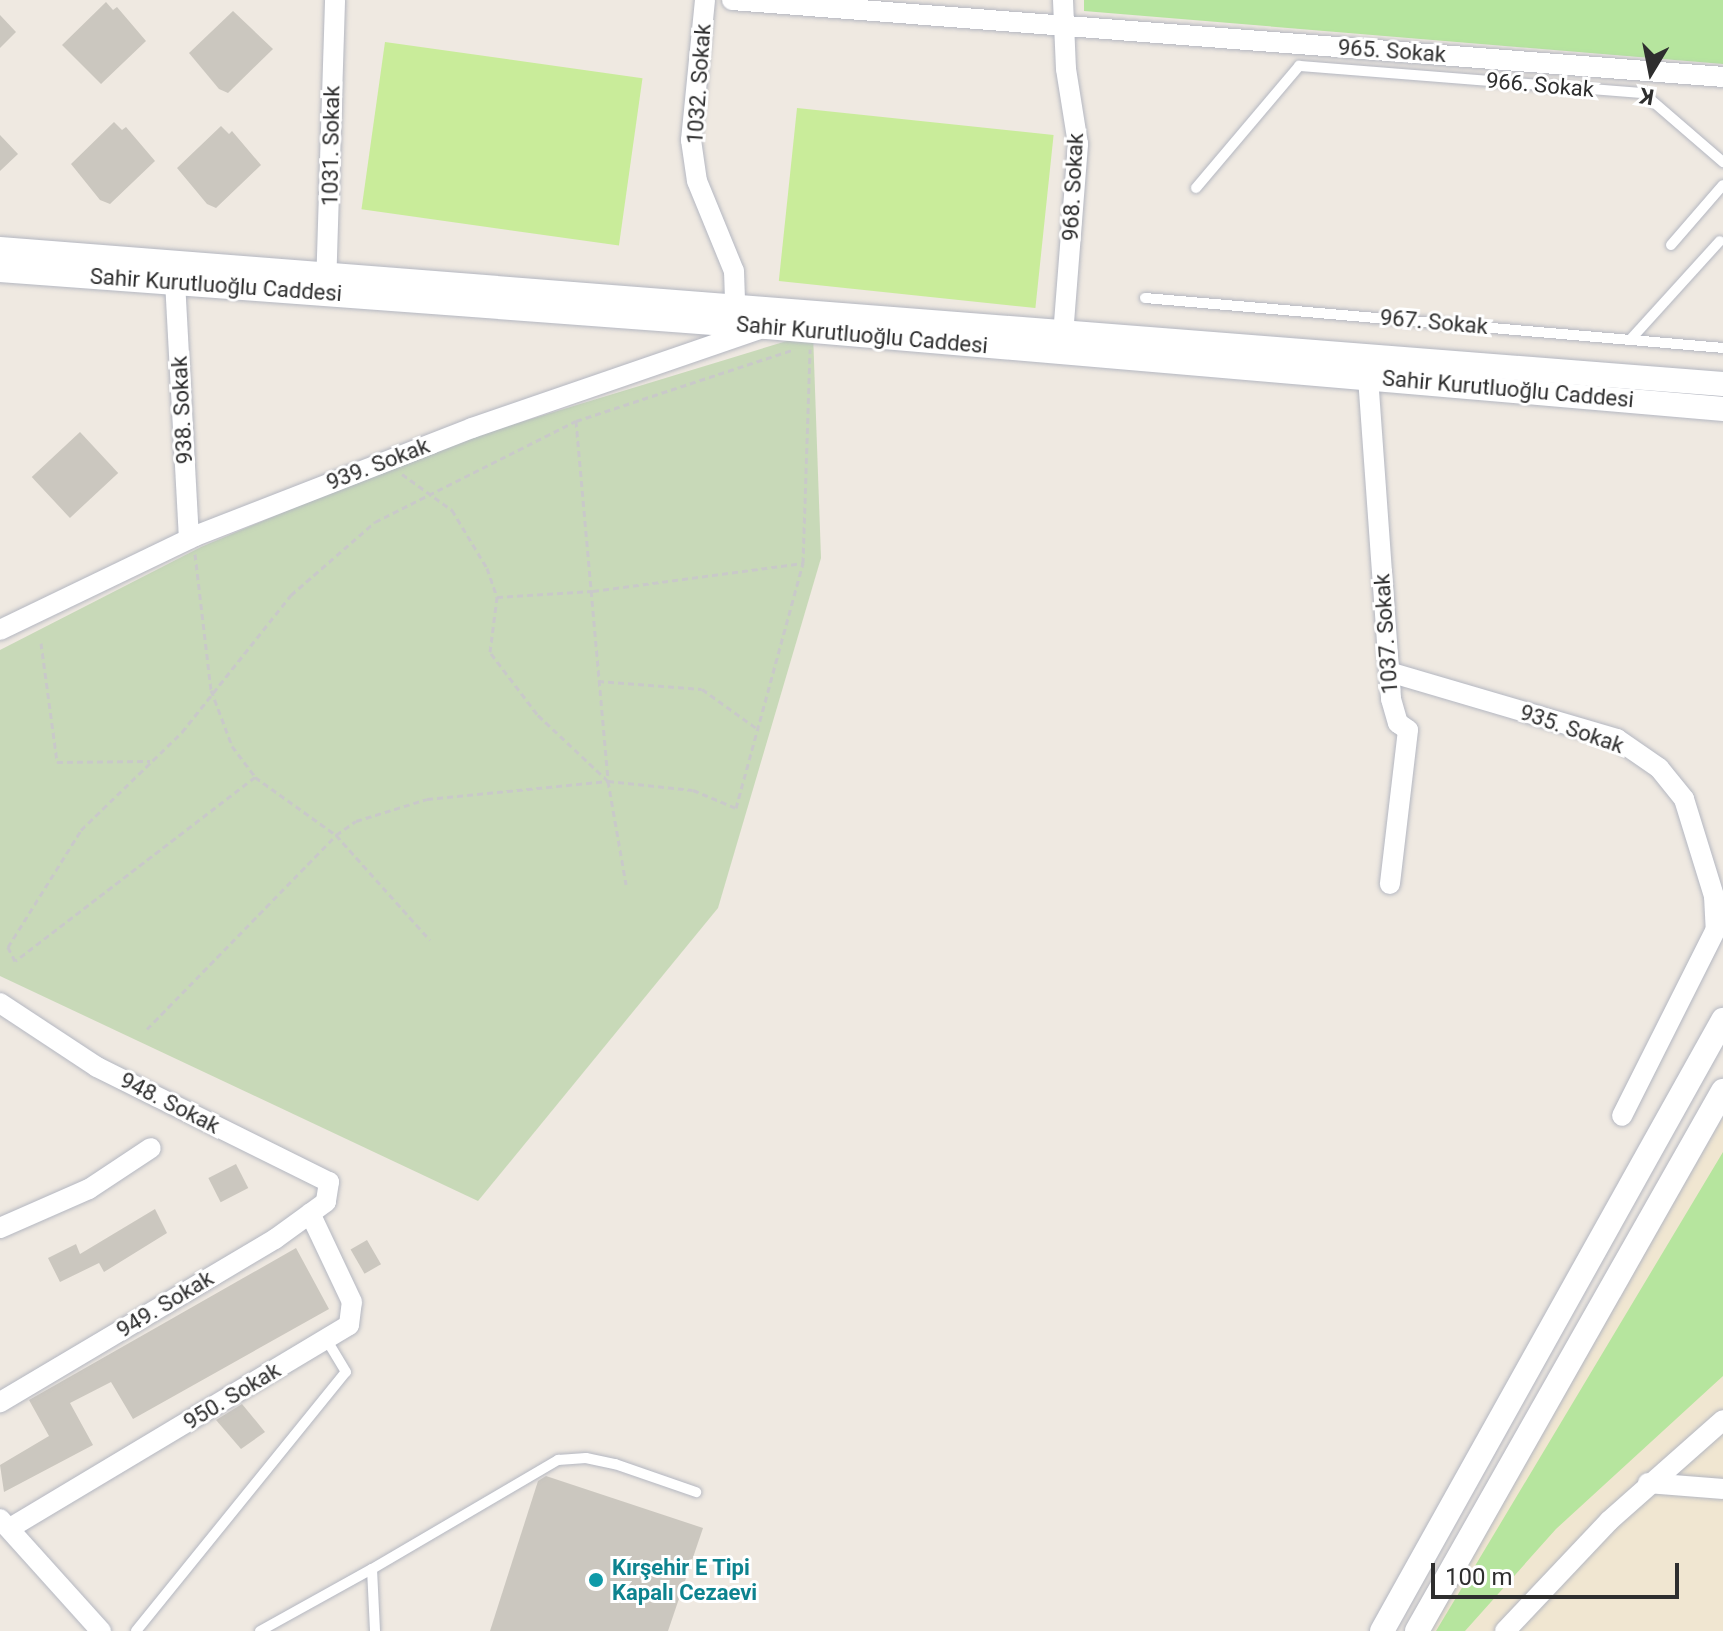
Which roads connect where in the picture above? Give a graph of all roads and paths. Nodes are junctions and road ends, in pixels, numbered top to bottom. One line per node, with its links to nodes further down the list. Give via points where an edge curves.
1 (335, 0): 15 (street, 1031. Sokak)
2 (705, 0): 17 (street, 1032. Sokak, via 691,140 697,181 734,271)
3 (732, 0): 5 (street, 965. Sokak)
4 (1063, 0): 5 (street, 968. Sokak)
5 (1062, 24): 6 (street, 965. Sokak); 20 (street, 968. Sokak, via 1078,144)
6 (1723, 77)
7 (1723, 162): 9 (lane, 966. Sokak, via 1643,93 1299,66)
8 (1723, 185): 11 (lane)
9 (1196, 188)
10 (1720, 241): 19 (lane)
11 (1671, 245)
12 (0, 249): 15 (street, Sahir Kurutluoğlu Caddesi)
13 (0, 270): 14 (street, Sahir Kurutluoğlu Caddesi)
14 (175, 281): 15 (street, Sahir Kurutluoğlu Caddesi); 28 (street, 938. Sokak)
15 (327, 282): 17 (street, Sahir Kurutluoğlu Caddesi); 18 (street, Sahir Kurutluoğlu Caddesi)
16 (1145, 298): 19 (lane, 967. Sokak)
17 (735, 304): 20 (street, Sahir Kurutluoğlu Caddesi)
18 (767, 327): 20 (street, Sahir Kurutluoğlu Caddesi); 28 (street, 939. Sokak, via 472,428)
19 (1631, 339): 21 (lane, 967. Sokak)
20 (1062, 340): 22 (street, Sahir Kurutluoğlu Caddesi); 23 (street, Sahir Kurutluoğlu Caddesi)
21 (1723, 348)
22 (1368, 377): 24 (street, Sahir Kurutluoğlu Caddesi); 35 (street, 1037. Sokak)
23 (1723, 384)
24 (1723, 409)
25 (576, 421): 27 (path); 30 (path, via 810,344); 31 (path)
26 (398, 471): 27 (path)
27 (431, 493): 32 (path, via 452,510 471,537); 37 (path, via 375,522 291,595)
28 (193, 544): 29 (path); 33 (street, 939. Sokak); 37 (path)
29 (209, 551)
30 (803, 563): 31 (path); 38 (path)
31 (593, 591): 32 (path); 36 (path)
32 (497, 597): 41 (path, via 490,652 537,714)
33 (0, 630)
34 (41, 643): 39 (path, via 57,762)
35 (1389, 672): 44 (street, 1037. Sokak, via 1393,713 1408,730); 50 (street, 935. Sokak, via 1617,739 1659,768 1684,799 1714,896 1716,929)
36 (598, 681): 38 (path, via 702,689); 41 (path)
37 (211, 690): 39 (path, via 182,732); 40 (path, via 232,746)
38 (759, 730): 41 (path, via 736,808 693,790)
39 (151, 761): 40 (path, via 81,830 8,947 15,961)
40 (255, 777): 42 (path)
41 (608, 781): 42 (path, via 427,799 356,821); 43 (path)
42 (336, 835): 45 (path); 48 (path)
43 (626, 884)
44 (1390, 884)
45 (430, 940)
46 (0, 1003): 52 (street, 948. Sokak, via 97,1067 329,1182)
47 (1723, 1020): 66 (street)
48 (147, 1029)
49 (1723, 1091): 67 (street)
50 (1622, 1116)
51 (151, 1148): 53 (street, via 89,1189)
52 (318, 1208): 54 (street, 950. Sokak, via 352,1302 349,1325); 55 (street, 949. Sokak)
53 (0, 1228)
54 (326, 1339): 60 (street, 950. Sokak); 63 (lane, via 346,1372)
55 (0, 1402)
56 (1723, 1420): 57 (street)
57 (1648, 1483): 58 (street); 68 (street)
58 (1723, 1489)
59 (696, 1492): 61 (lane, via 615,1464 558,1460)
60 (5, 1524): 62 (street)
61 (372, 1569): 64 (lane); 65 (lane)
62 (101, 1631)
63 (136, 1631)
64 (260, 1631)
65 (375, 1631)
66 (1382, 1631)
67 (1417, 1631)
68 (1505, 1631)

